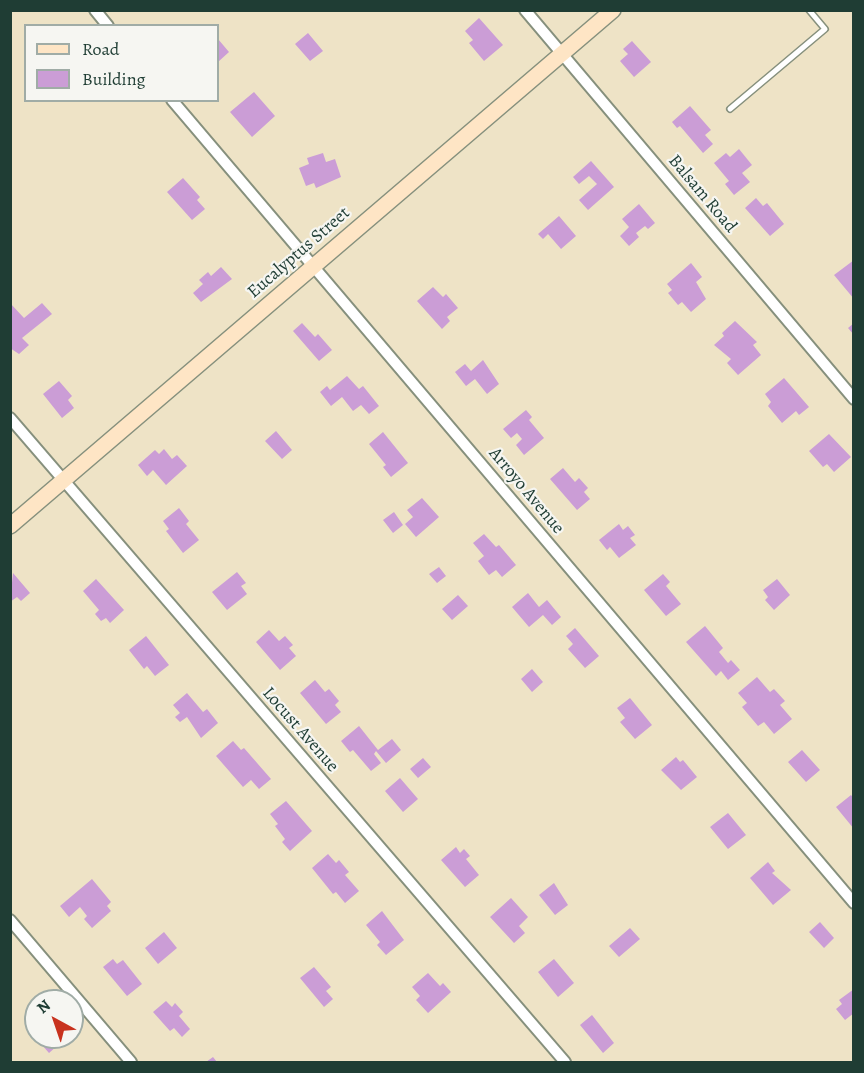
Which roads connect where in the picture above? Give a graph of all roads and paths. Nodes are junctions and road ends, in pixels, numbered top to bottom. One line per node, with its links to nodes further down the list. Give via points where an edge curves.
1 (95, 10): 5 (street)
2 (525, 10): 6 (street, Balsam Road)
3 (613, 10): 6 (main road, Eucalyptus Street)
4 (809, 10): 8 (lane, via 825,29)
5 (106, 24)
6 (562, 54): 9 (main road, Eucalyptus Street); 10 (street, Balsam Road)
7 (174, 102): 9 (street, Arroyo Avenue)
8 (730, 108)
9 (314, 266): 12 (main road, Eucalyptus Street); 14 (street, Arroyo Avenue)
10 (854, 399)
11 (10, 418): 12 (street, Locust Avenue)
12 (64, 480): 13 (main road, Eucalyptus Street); 17 (street, Locust Avenue)
13 (10, 526)
14 (854, 903)
15 (10, 920): 16 (street)
16 (131, 1062)
17 (565, 1062)

